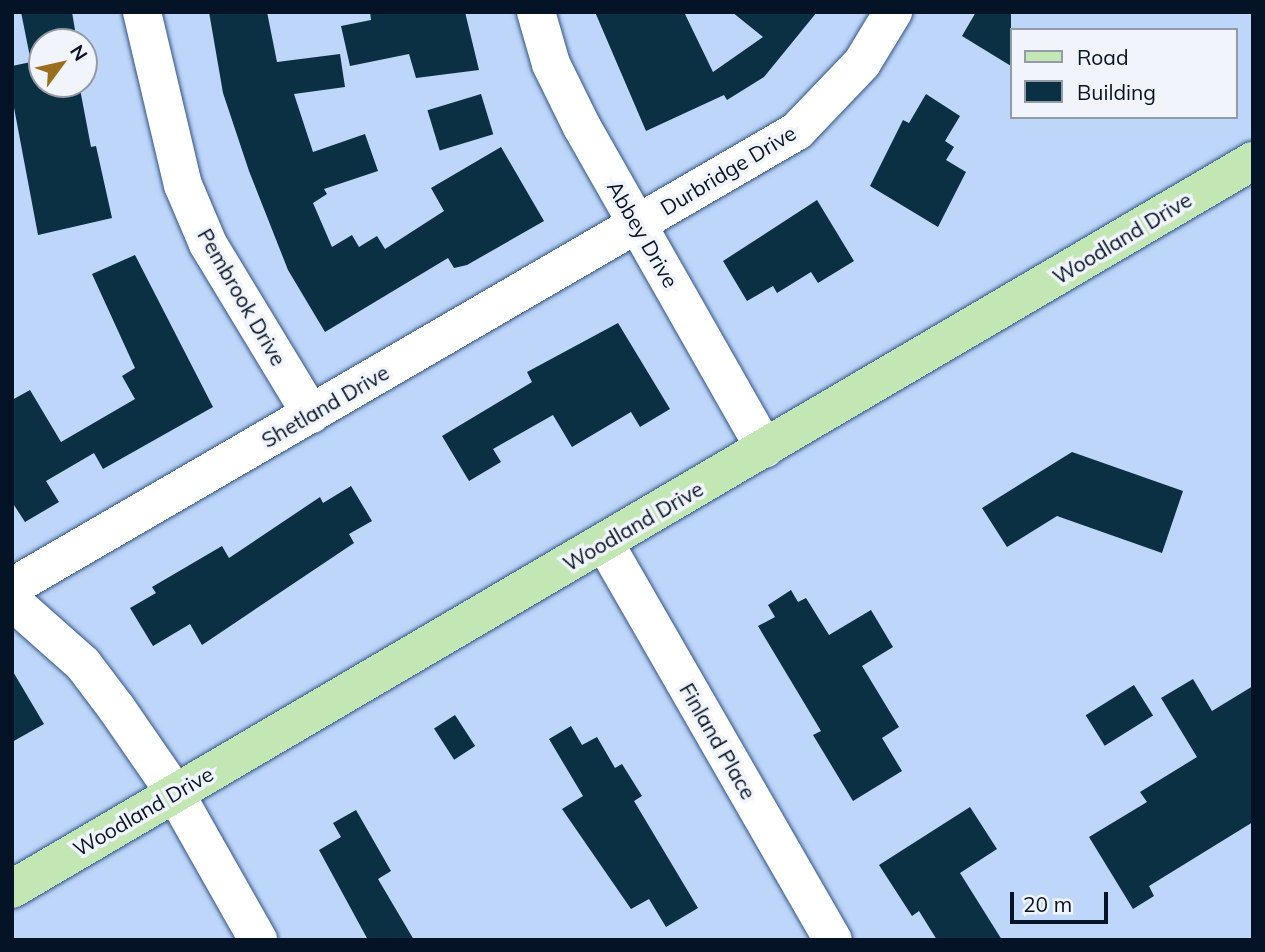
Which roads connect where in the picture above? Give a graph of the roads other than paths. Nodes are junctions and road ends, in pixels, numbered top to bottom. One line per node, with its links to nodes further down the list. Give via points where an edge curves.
1 (142, 12): 6 (street, Pembrook Drive, via 165,120 203,232)
2 (536, 12): 5 (street, Abbey Drive, via 551,64)
3 (893, 12): 5 (street, Durbridge Drive, via 862,63 796,131)
4 (1253, 160): 7 (main road, Woodland Drive)
5 (638, 225): 6 (street, Shetland Drive); 7 (street, Abbey Drive)
6 (311, 414): 9 (street, Shetland Drive)
7 (765, 449): 8 (main road, Woodland Drive)
8 (604, 542): 11 (main road, Woodland Drive); 14 (street, Finland Place)
9 (12, 587)
10 (12, 601): 11 (street, via 83,664)
11 (175, 793): 12 (main road, Woodland Drive); 13 (street)
12 (12, 889)
13 (258, 940)
14 (833, 940)

